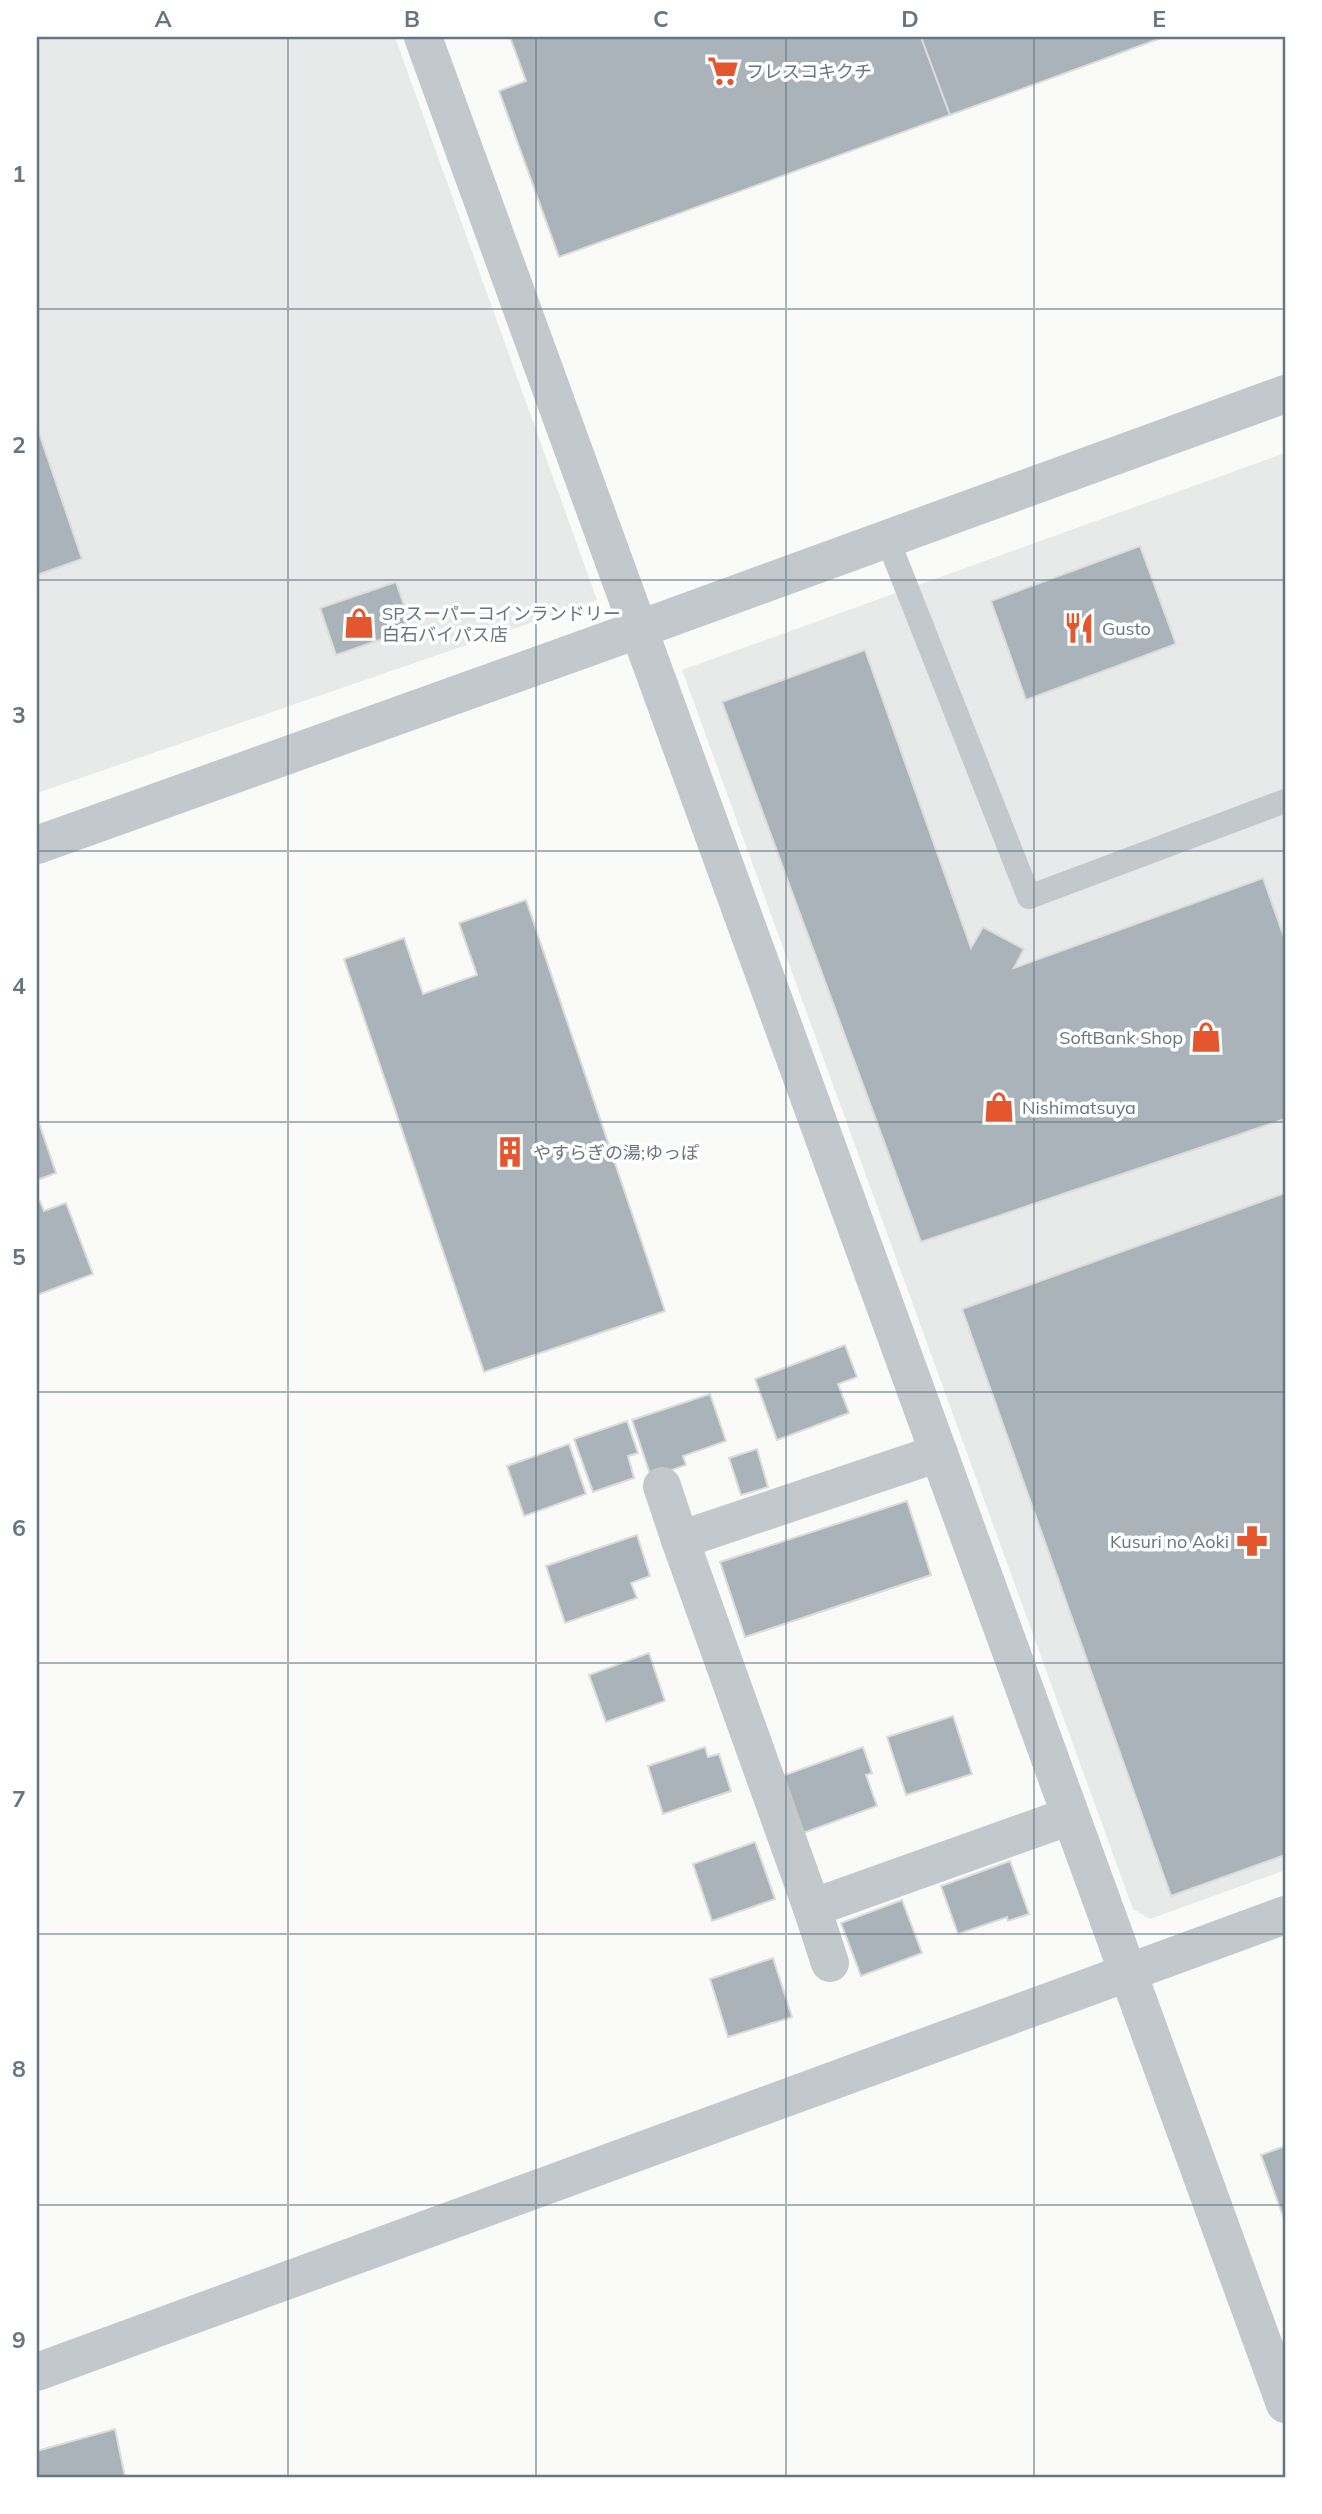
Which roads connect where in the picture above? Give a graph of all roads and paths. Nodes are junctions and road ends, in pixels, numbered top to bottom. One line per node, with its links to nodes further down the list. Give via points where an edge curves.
1 (423, 37): 4 (street)
2 (1285, 394): 3 (street)
3 (887, 538): 4 (street); 5 (lane, via 1029,897)
4 (637, 629): 6 (street); 7 (street)
5 (1285, 801)
6 (37, 845)
7 (939, 1453): 9 (street); 10 (street)
8 (662, 1486): 9 (street)
9 (680, 1539): 11 (street)
10 (1070, 1816): 11 (street); 14 (street)
11 (811, 1908): 13 (street)
12 (1285, 1915): 14 (street)
13 (830, 1963)
14 (1127, 1973): 15 (street); 16 (street)
15 (37, 2372)
16 (1285, 2404)

